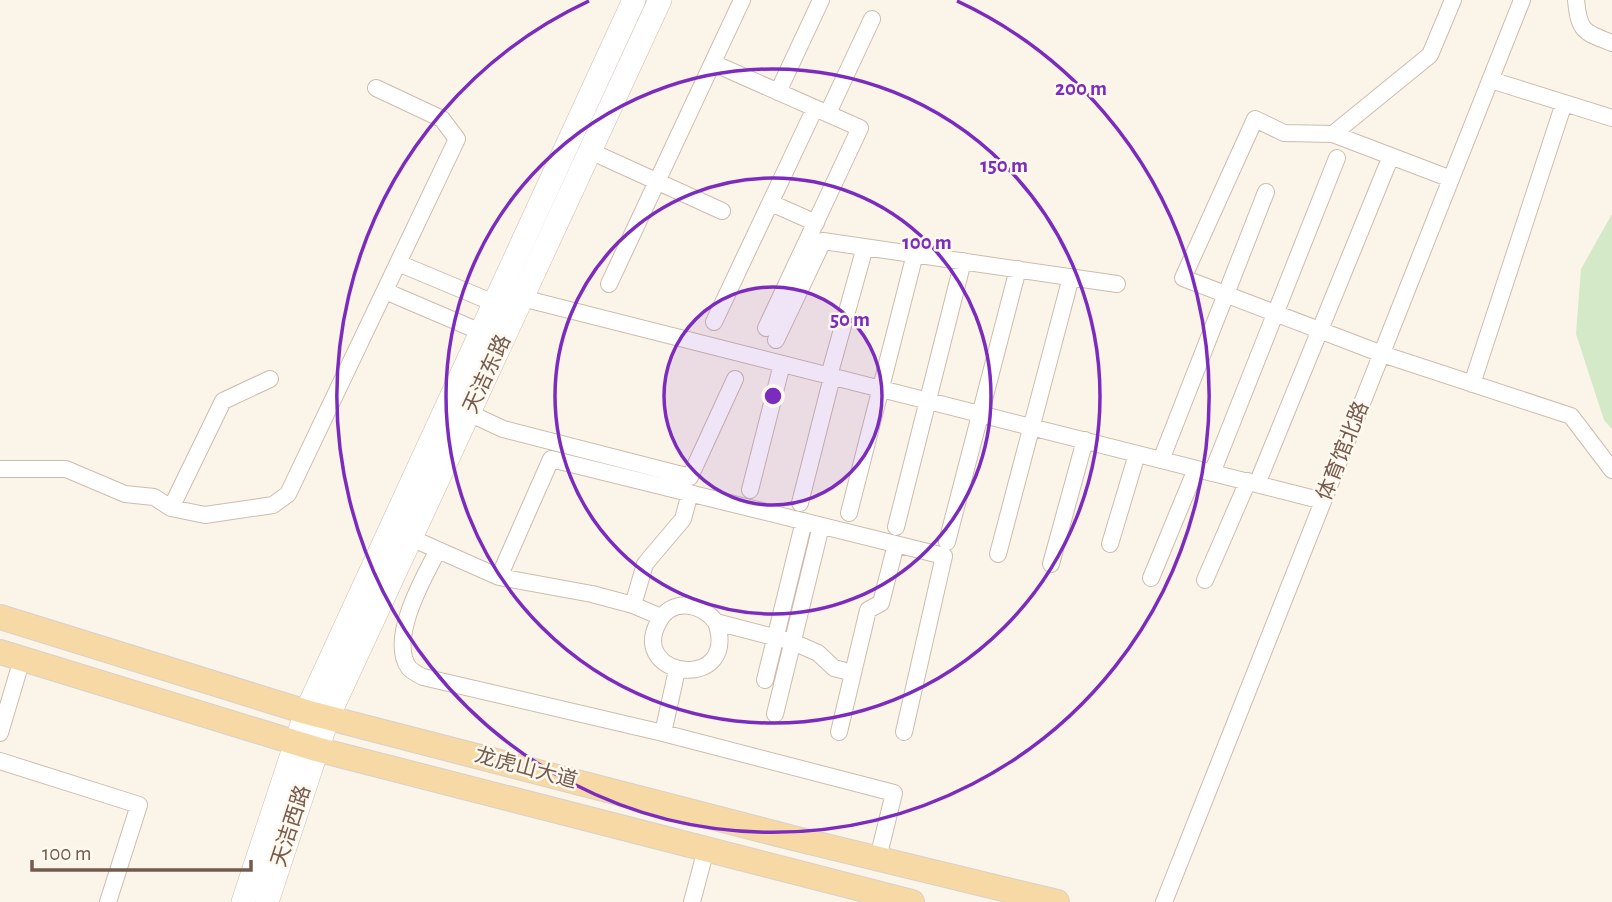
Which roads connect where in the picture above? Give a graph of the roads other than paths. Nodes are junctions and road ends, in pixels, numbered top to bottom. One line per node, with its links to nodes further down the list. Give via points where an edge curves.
1 (742, 0): 9 (street)
2 (821, 0): 12 (street)
3 (1452, 0): 16 (street, via 1430,55)
4 (1522, 0): 10 (street, 体育馆北路)
5 (1576, 0): 8 (street, via 1578,22 1590,35)
6 (646, 2): 17 (main road, 天洁东路); 37 (main road, 天洁东路)
7 (872, 19): 14 (street)
8 (1612, 43)
9 (713, 63): 12 (street); 21 (street)
10 (1491, 80): 13 (street); 20 (street, 体育馆北路)
11 (376, 88): 29 (street, via 442,119 457,139)
12 (778, 92): 14 (street)
13 (1564, 103): 15 (street); 47 (street)
14 (821, 111): 23 (street); 25 (street, via 860,128)
15 (1612, 118)
16 (1333, 134): 18 (street); 35 (street, via 1284,133 1255,119 1183,278)
17 (590, 151): 21 (street); 36 (main road, 天洁东路)
18 (1391, 156): 20 (street); 40 (street)
19 (1337, 158): 38 (street)
20 (1451, 179): 42 (street, 体育馆北路)
21 (657, 181): 24 (street); 32 (street)
22 (1266, 192): 35 (street)
23 (771, 203): 25 (street); 39 (street)
24 (722, 211)
25 (816, 223): 26 (street, via 771,334 823,241)
26 (864, 247): 27 (street); 44 (street)
27 (915, 254): 28 (street); 48 (street)
28 (963, 261): 30 (street); 49 (street)
29 (398, 263): 34 (street); 37 (street)
30 (1018, 270): 31 (street); 51 (street)
31 (1070, 277): 33 (street); 52 (street)
32 (609, 284)
33 (1117, 284)
34 (385, 291): 41 (street); 64 (street, via 288,494 273,505 205,514)
35 (1226, 294): 38 (street); 55 (street)
36 (522, 298): 43 (street); 50 (main road, 天洁东路)
37 (494, 303): 41 (main road, 天洁东路)
38 (1276, 313): 40 (street); 57 (street)
39 (714, 322)
40 (1320, 330): 42 (street); 59 (street)
41 (481, 332): 89 (main road, 天洁东路)
42 (1382, 354): 47 (street); 62 (street, 体育馆北路)
43 (782, 364): 44 (street); 60 (street)
44 (831, 376): 48 (street); 63 (street)
45 (270, 379): 64 (street, via 223,401)
46 (735, 379): 50 (street, via 690,477 503,429)
47 (1472, 384): 58 (street, via 1571,416)
48 (879, 388): 49 (street); 65 (street)
49 (927, 401): 51 (street); 68 (street)
50 (469, 413): 69 (main road, 天洁东路)
51 (981, 414): 52 (street); 70 (street)
52 (1032, 427): 53 (street); 73 (street)
53 (1085, 440): 54 (street); 74 (street)
54 (1137, 454): 55 (street); 71 (street)
55 (1161, 460): 57 (street)
56 (0, 469): 64 (street, via 66,469 125,494 154,497)
57 (1204, 470): 59 (street); 76 (street)
58 (1612, 470)
59 (1252, 483): 62 (street); 77 (street)
60 (750, 490)
61 (690, 493): 66 (street); 75 (street, via 551,459); 78 (street, via 683,519 645,565)
62 (1323, 501): 104 (street, 体育馆北路)
63 (800, 503)
64 (171, 508)
65 (849, 513)
66 (804, 521): 67 (street); 82 (street)
67 (821, 526): 68 (street); 83 (street)
68 (896, 536): 86 (street, via 881,603 868,610); 91 (street, via 944,556)
69 (411, 538): 72 (street); 89 (main road, 天洁东路)
70 (947, 542)
71 (1110, 544)
72 (438, 550): 75 (street); 93 (street, via 413,599 401,642 409,668 423,677)
73 (998, 554)
74 (1051, 564)
75 (499, 577): 78 (street)
76 (1151, 578)
77 (1205, 580)
78 (633, 606): 80 (street)
79 (0, 617): 89 (main road, 龙虎山大道)
80 (661, 617): 81 (street, via 689,605 700,607); 85 (street, via 655,648 660,658)
81 (716, 622): 82 (street); 85 (street, via 720,644 709,663 699,669)
82 (775, 638): 83 (street); 87 (street)
83 (793, 642): 86 (street, via 818,653 834,668); 88 (street)
84 (11, 656): 92 (street); 94 (main road, 龙虎山大道)
85 (677, 670): 93 (street)
86 (853, 673): 90 (street)
87 (765, 680)
88 (775, 713)
89 (317, 715): 94 (main road, 天洁东路); 97 (main road, 龙虎山大道)
90 (839, 732)
91 (904, 732)
92 (0, 733)
93 (663, 733): 97 (street, via 894,793)
94 (305, 746): 96 (main road, 龙虎山大道); 99 (main road, 天洁西路); 100 (main road, 天洁西路)
95 (0, 761): 98 (street, via 139,805)
96 (706, 849): 101 (street); 102 (main road, 龙虎山大道)
97 (878, 858): 103 (main road, 龙虎山大道)
98 (108, 902)
99 (243, 902)
100 (267, 902)
101 (692, 902)
102 (912, 902)
103 (1057, 902)
104 (1164, 902)

